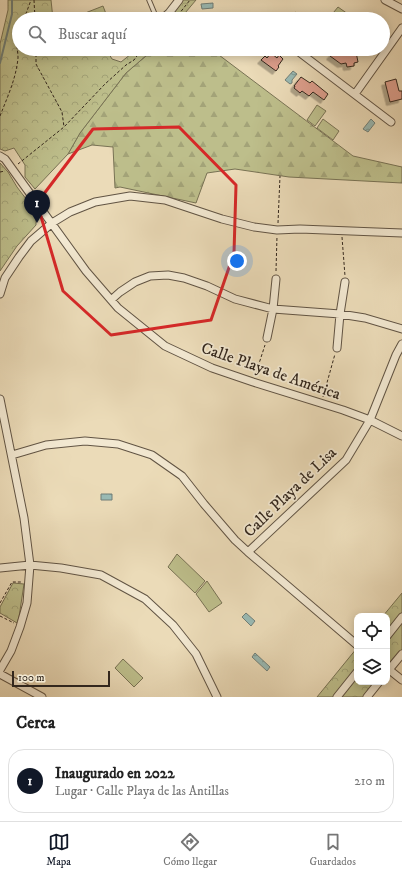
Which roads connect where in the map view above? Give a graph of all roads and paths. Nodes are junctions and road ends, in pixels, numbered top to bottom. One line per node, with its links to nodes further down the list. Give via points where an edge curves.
1 (31, 0): 8 (path)
2 (34, 0): 9 (path)
3 (149, 0): 10 (lane)
4 (179, 0): 11 (street)
5 (190, 0): 12 (path)
6 (385, 0): 7 (street)
7 (402, 9)
8 (27, 12)
9 (35, 12)
10 (154, 12)
11 (170, 12)
12 (181, 12)
13 (402, 28): 14 (street)
14 (390, 45)
15 (18, 56): 21 (path, via 14,80)
16 (36, 56): 23 (path, via 36,64 62,112)
17 (137, 56): 23 (path, via 105,84)
18 (304, 56): 20 (street)
19 (382, 56): 20 (street)
20 (355, 94): 22 (street)
21 (0, 116)
22 (392, 122)
23 (64, 127): 25 (path)
24 (0, 156): 25 (street, Calle Playa de América)
25 (12, 168): 26 (street, Calle Playa de América)
26 (52, 223): 27 (street, via 95,202 130,196 165,200 254,227); 31 (street, via 31,241 19,257); 32 (street, Calle Playa de América, via 86,271)
27 (341, 231): 28 (street); 30 (path)
28 (402, 233)
29 (276, 279): 33 (street)
30 (346, 282): 34 (street)
31 (0, 294)
32 (111, 300): 33 (street, via 135,282 150,276 168,274 235,299); 39 (street, Calle Playa de América, via 166,346 212,368)
33 (273, 309): 34 (street); 36 (street)
34 (340, 314): 35 (street); 38 (street)
35 (402, 329)
36 (267, 338): 39 (path)
37 (402, 344): 42 (street, Calle Playa de Lisa)
38 (337, 348): 41 (path)
39 (252, 382): 41 (street, Calle Playa de América)
40 (0, 399): 44 (street)
41 (322, 404): 42 (street, Calle Playa de América)
42 (370, 420): 43 (street, Calle Playa de América); 45 (street, Calle Playa de Lisa, via 346,460)
43 (402, 436)
44 (12, 455): 45 (street, via 46,445 85,441 118,444 152,455 182,476); 46 (street)
45 (248, 552): 54 (street)
46 (30, 565): 47 (street); 48 (street); 64 (street, via 101,575 145,599 172,625 196,654)
47 (0, 568)
48 (29, 582): 49 (path, via 12,582); 52 (street, via 27,603)
49 (0, 603)
50 (0, 616): 52 (path)
51 (402, 617): 53 (street)
52 (20, 627): 57 (street, via 12,651)
53 (390, 632)
54 (354, 642)
55 (402, 654): 56 (street)
56 (390, 668)
57 (0, 670)
58 (390, 671): 61 (street)
59 (0, 674): 63 (street)
60 (354, 676): 65 (street)
61 (402, 680)
62 (377, 685): 66 (street)
63 (42, 697)
64 (217, 697)
65 (337, 697)
66 (367, 697)

